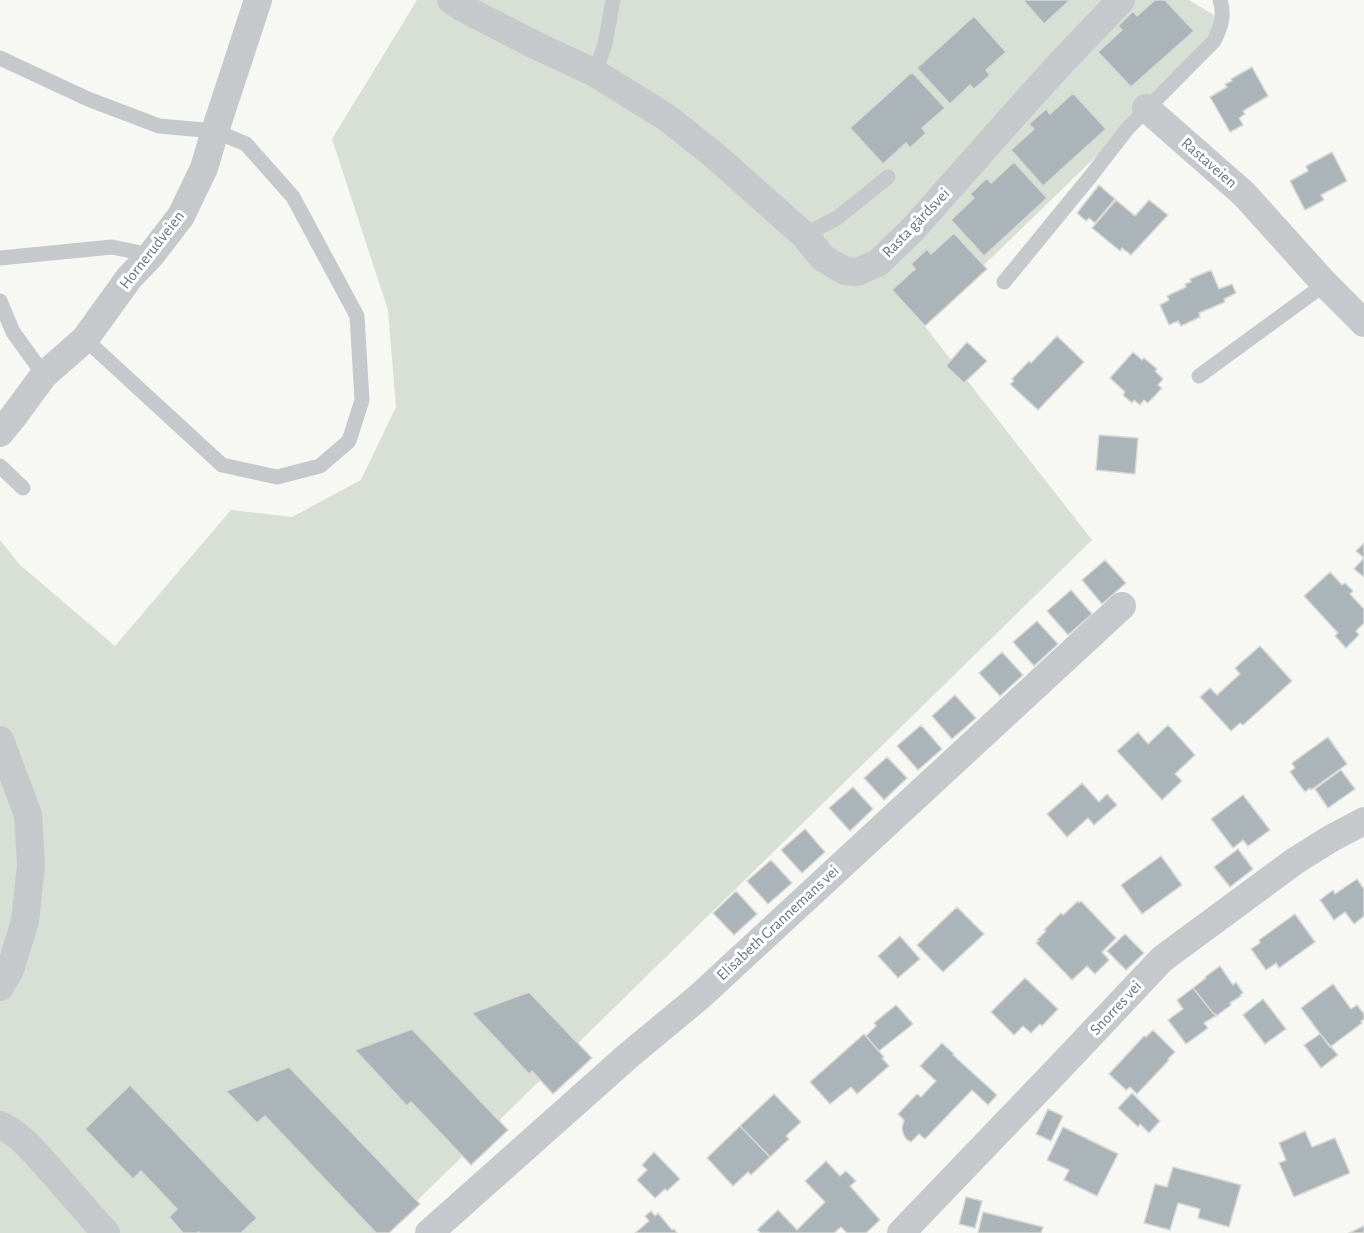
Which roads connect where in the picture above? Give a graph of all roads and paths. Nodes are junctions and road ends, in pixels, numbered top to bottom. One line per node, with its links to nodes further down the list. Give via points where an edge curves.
1 (258, 0): 9 (street, Hornerudveien)
2 (451, 0): 7 (street, Rasta gårdsvei)
3 (613, 0): 7 (lane)
4 (1121, 0): 11 (street, Rasta gårdsvei, via 878,263 857,272 845,270 823,258)
5 (1220, 0): 8 (lane, via 1222,19 1214,41)
6 (0, 58): 9 (lane, via 88,99 159,126)
7 (595, 73): 11 (street, Rasta gårdsvei, via 666,117)
8 (1146, 108): 14 (lane); 15 (street, Rastaveien, via 1244,194)
9 (215, 130): 12 (street, Hornerudveien, via 204,168 181,216); 18 (lane, via 246,144 293,197 357,316 362,400 349,441 320,466 277,477 222,465)
10 (888, 177): 11 (lane, via 837,218)
11 (804, 235)
12 (151, 255): 13 (lane, via 112,247); 18 (street, Hornerudveien, via 129,278)
13 (0, 258)
14 (1004, 282)
15 (1325, 284): 17 (street, Rastaveien); 20 (lane)
16 (0, 301): 19 (lane, via 13,332)
17 (1364, 323)
18 (85, 339): 19 (street, Hornerudveien)
19 (44, 375): 21 (street, Hornerudveien)
20 (1199, 376)
21 (0, 433)
22 (0, 466): 23 (lane)
23 (23, 488)
24 (1122, 606): 30 (street, Elisabeth Grannemans vei, via 699,997)
25 (0, 740): 27 (street, via 28,815 31,865 25,921 10,970)
26 (1364, 821): 31 (street, Snorres vei, via 1295,861 1162,959)
27 (0, 987)
28 (0, 1125): 29 (street, via 31,1148)
29 (106, 1233)
30 (429, 1233)
31 (901, 1233)

